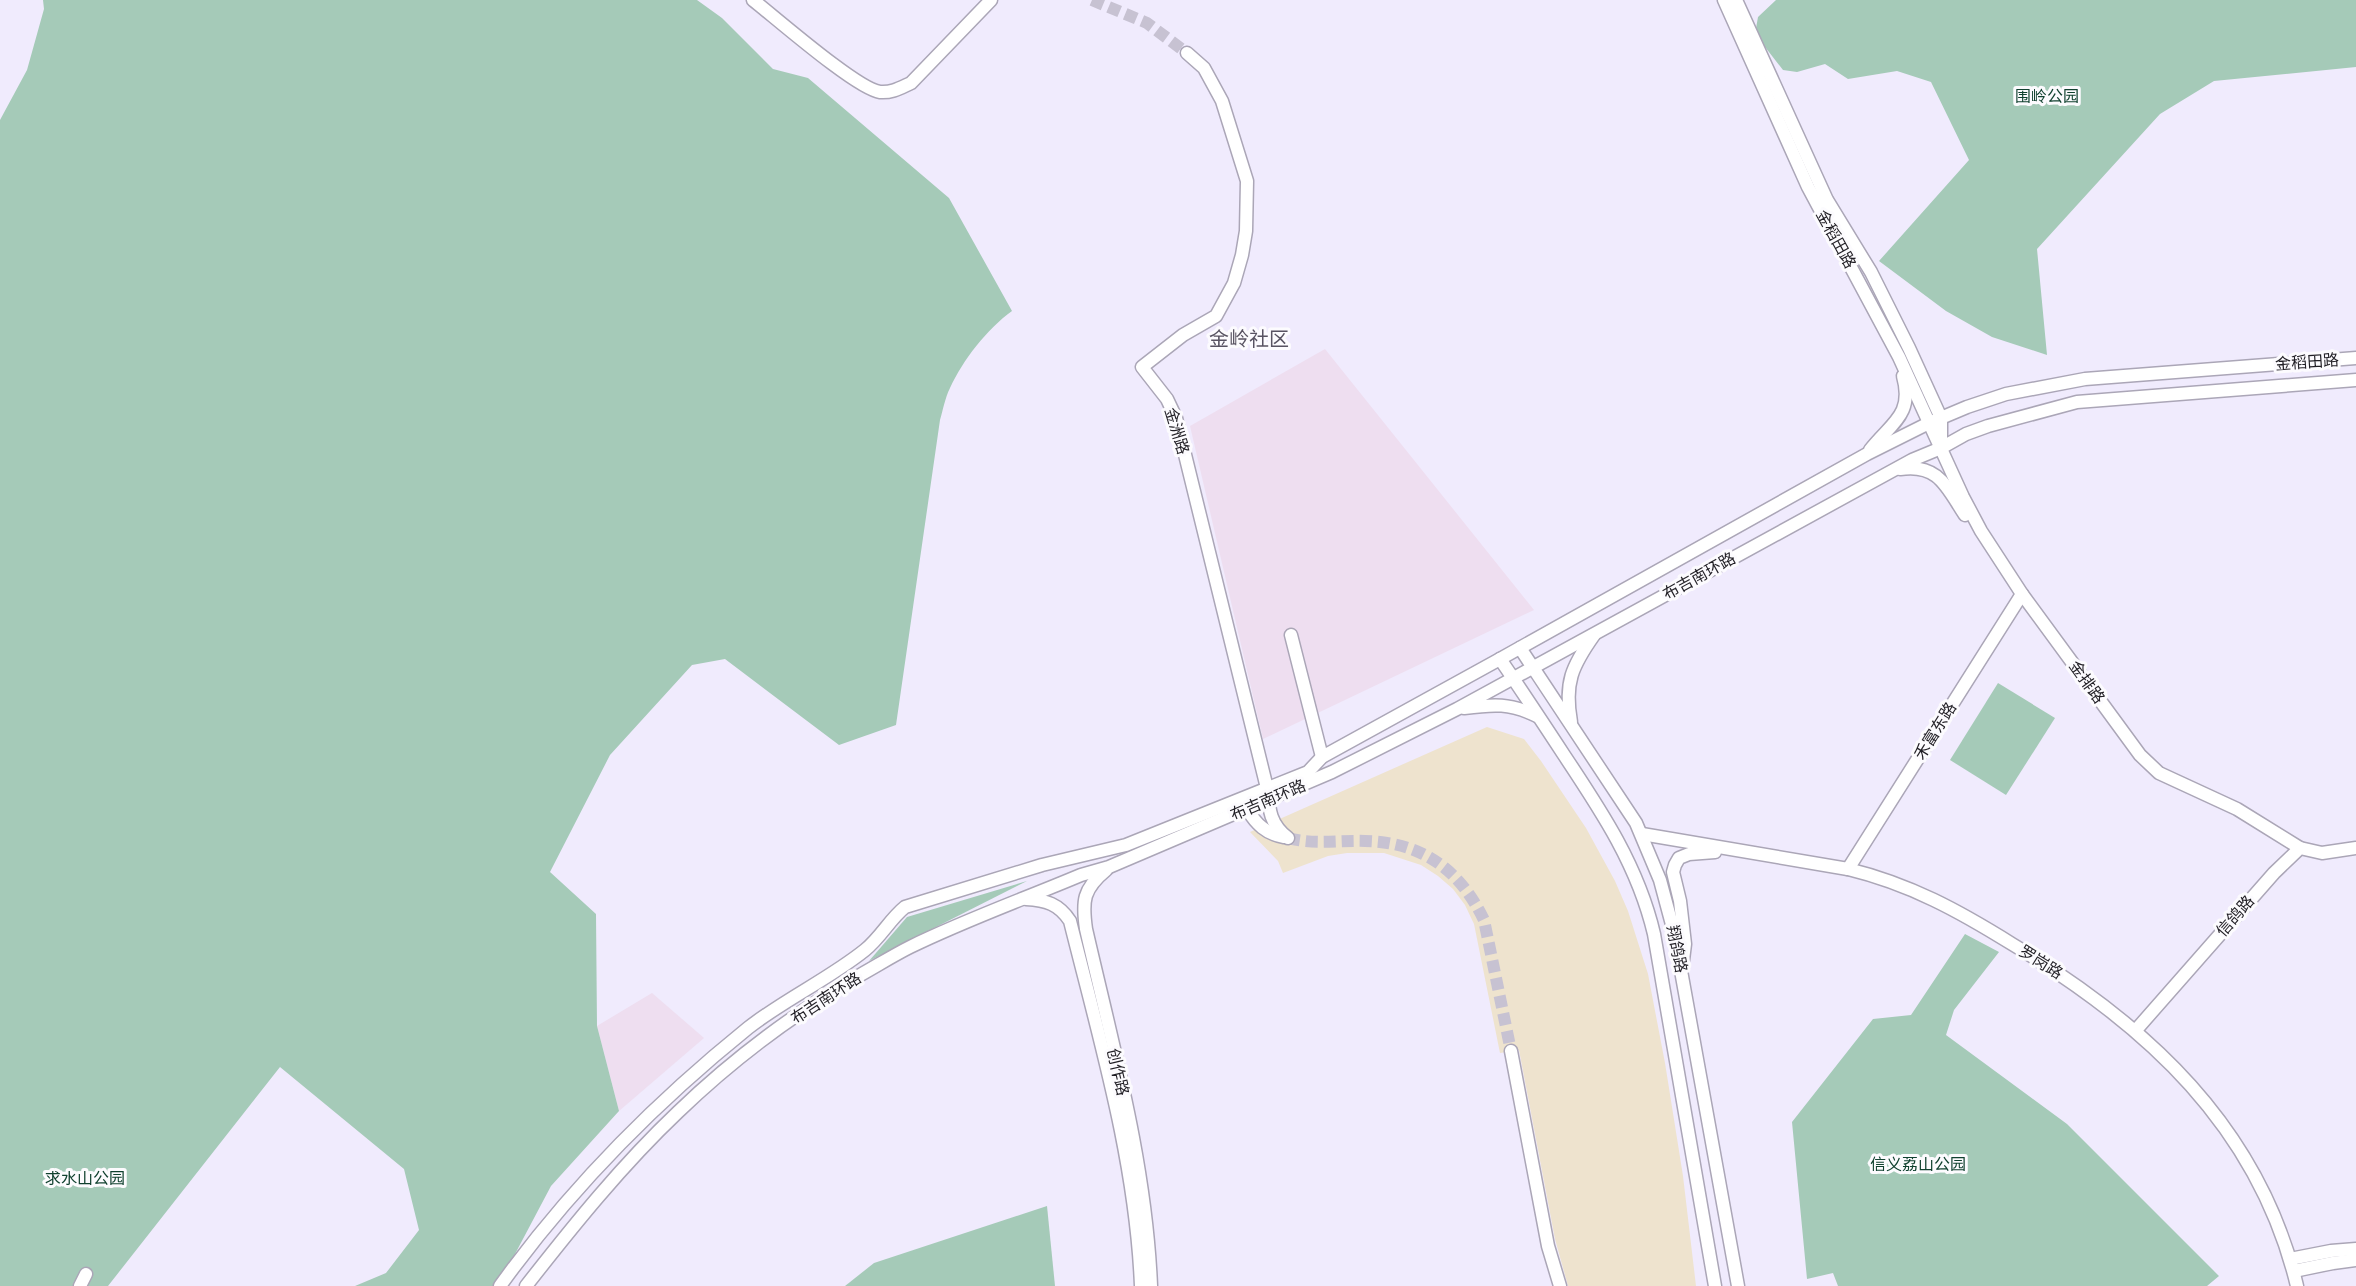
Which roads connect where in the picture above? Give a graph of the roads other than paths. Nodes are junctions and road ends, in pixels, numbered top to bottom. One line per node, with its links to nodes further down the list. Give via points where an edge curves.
1 (753, 0): 2 (street, via 863,85 879,92 894,92 911,83)
2 (991, 0)
3 (1724, 0): 6 (street, 金稻田路, via 1816,204)
4 (1736, 0): 10 (street, 金稻田路, via 1827,200 1871,272)
5 (1187, 53): 26 (street, 金洲路, via 1204,68 1222,101 1247,181 1246,231 1234,283 1216,316 1183,335 1142,367 1167,399 1176,418)
6 (1899, 357): 10 (street, 金稻田路); 12 (street, via 1906,392 1904,408)
7 (2356, 358): 10 (street, 金稻田路, via 2085,379 2006,394)
8 (2356, 380): 9 (street, 金稻田路)
9 (2077, 402): 11 (street, 布吉南环路, via 1988,426)
10 (1935, 420): 11 (street, 金稻田路); 12 (street, 布吉南环路)
11 (1941, 448): 13 (street, 布吉南环路); 14 (street, 金排路)
12 (1867, 454): 18 (street, 布吉南环路)
13 (1890, 472): 14 (street, via 1912,468 1935,474 1964,515); 16 (street, 布吉南环路)
14 (1982, 531): 15 (street, 金排路)
15 (2022, 594): 29 (street, 金排路, via 2146,761 2159,773 2237,809); 33 (street, 禾富东路)
16 (1596, 632): 20 (street, 布吉南环路); 24 (street, via 1569,677)
17 (1291, 635): 25 (street)
18 (1520, 648): 19 (street, 布吉南环路); 20 (street, 翔鸽路)
19 (1500, 659): 21 (street, 翔鸽路); 25 (street, 布吉南环路)
20 (1533, 668): 21 (street, 布吉南环路); 24 (street, 翔鸽路)
21 (1513, 678): 22 (street, 布吉南环路); 23 (street, 翔鸽路)
22 (1457, 710): 23 (street, via 1501,704); 26 (street, 布吉南环路, via 1332,772)
23 (1539, 717): 49 (street, 翔鸽路, via 1617,838 1642,890 1654,934)
24 (1572, 726): 28 (street, 翔鸽路)
25 (1322, 757): 26 (street, 布吉南环路, via 1308,772)
26 (1268, 794): 27 (street, 布吉南环路); 27 (street, via 1273,823 1288,838 1263,830); 44 (street, 布吉南环路, via 1126,845 1042,865 905,907 867,948 750,1027 685,1082 575,1191)
27 (1247, 809): 32 (street, 布吉南环路)
28 (1642, 834): 31 (street, 罗岗路); 35 (street, 翔鸽路, via 1668,905)
29 (2301, 848): 30 (street, via 2322,853); 36 (street, 信鸽路, via 2274,873)
30 (2356, 848)
31 (1732, 850): 33 (street, 罗岗路); 35 (street, via 1689,854 1679,858 1675,865 1685,944)
32 (1109, 867): 34 (street, 布吉南环路); 38 (street, 创作路, via 1086,892 1084,912)
33 (1848, 869): 36 (street, 罗岗路, via 1904,885 1944,904 2057,970)
34 (1023, 899): 38 (street, 创作路, via 1053,904 1070,921); 45 (street, 布吉南环路, via 908,948 839,987 735,1062 636,1155)
35 (1681, 970): 50 (street, 翔鸽路)
36 (2136, 1030): 41 (street, 罗岗路, via 2201,1096 2227,1130 2259,1180)
37 (1511, 1051): 48 (street, via 1548,1246)
38 (1127, 1135): 46 (street, 创作路); 47 (street, 创作路, via 1149,1236)
39 (2356, 1249): 41 (street, via 2331,1251)
40 (2356, 1260): 41 (street)
41 (2292, 1265): 51 (street, 罗岗路)
42 (86, 1274): 43 (street)
43 (80, 1286)
44 (500, 1286)
45 (525, 1286)
46 (1141, 1286)
47 (1151, 1286)
48 (1560, 1286)
49 (1715, 1286)
50 (1738, 1286)
51 (2297, 1286)

